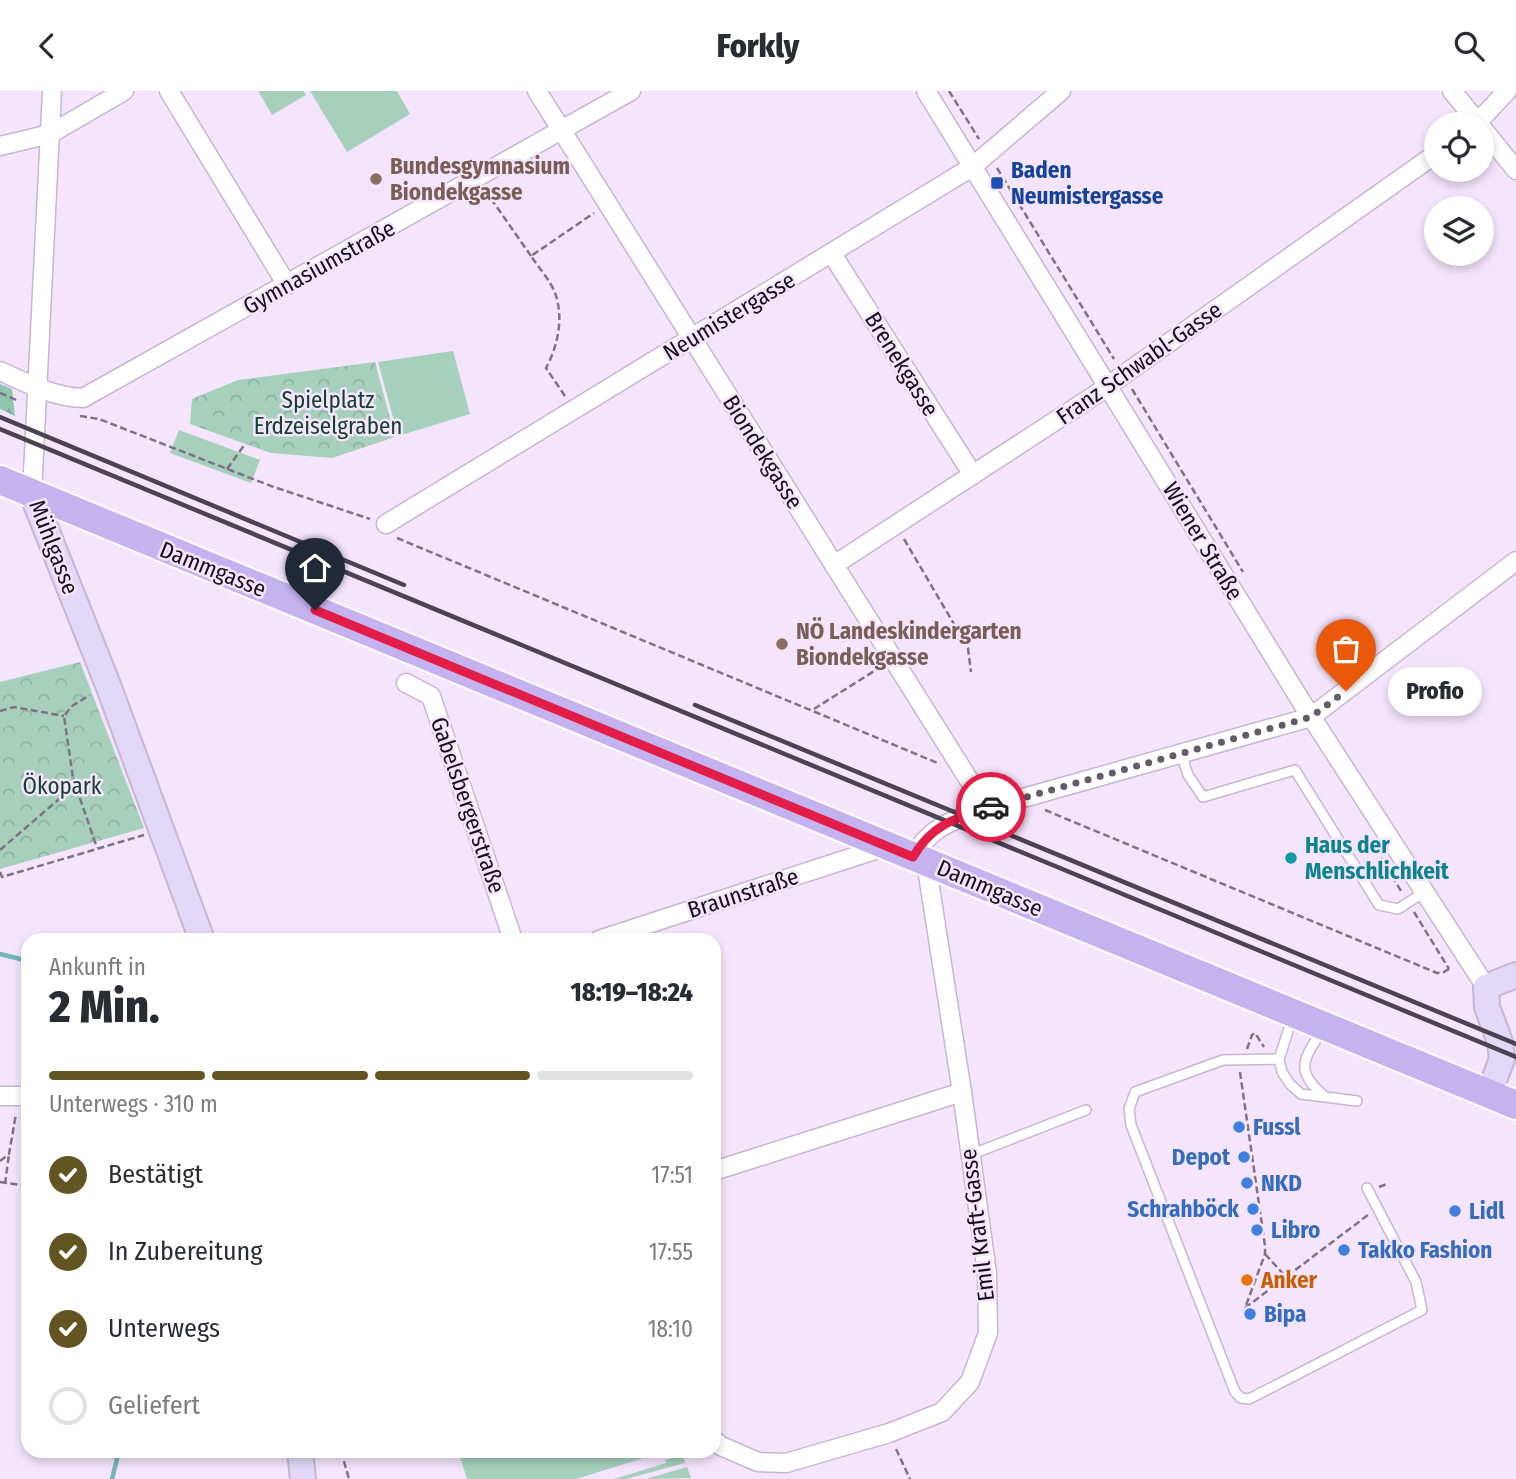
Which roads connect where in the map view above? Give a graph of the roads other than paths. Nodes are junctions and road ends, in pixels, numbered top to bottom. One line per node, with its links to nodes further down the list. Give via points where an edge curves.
1 (52, 91): 13 (street, Mühlgasse)
2 (124, 91): 13 (street)
3 (169, 91): 20 (street)
4 (537, 91): 12 (street, Biondekgasse)
5 (631, 91): 12 (street, Gymnasiumstraße)
6 (926, 91): 17 (street, Wiener Straße)
7 (1061, 91): 17 (street, Neumistergasse)
8 (1452, 91): 10 (street)
9 (1507, 91): 11 (street)
10 (1469, 112)
11 (1490, 112)
12 (562, 130): 20 (street, Gymnasiumstraße); 21 (street, Biondekgasse)
13 (50, 134): 15 (street); 24 (street, Mühlgasse)
14 (1494, 143): 18 (street)
15 (0, 146)
16 (1424, 162): 23 (street, Franz Schwabl-Gasse)
17 (972, 167): 19 (street, Neumistergasse); 23 (street, Wiener Straße)
18 (1516, 170)
19 (832, 254): 21 (street, Neumistergasse); 25 (street, Brenekgasse)
20 (287, 285): 24 (street, Gymnasiumstraße, via 83,398)
21 (692, 338): 28 (street, Neumistergasse); 29 (street, Biondekgasse)
22 (0, 371): 24 (street, Gymnasiumstraße)
23 (1109, 386): 25 (street, Franz Schwabl-Gasse); 32 (street, Wiener Straße)
24 (38, 388): 27 (street, Mühlgasse)
25 (972, 475): 29 (street, Franz Schwabl-Gasse)
26 (0, 480): 27 (main road, Dammgasse)
27 (32, 494): 35 (main road, Dammgasse); 38 (street, Mühlgasse)
28 (386, 523)
29 (834, 565): 34 (street, Biondekgasse, via 969,781)
30 (1514, 568): 32 (street)
31 (407, 683): 39 (street, Gabelsbergerstraße, via 431,697)
32 (1311, 717): 33 (street); 37 (street, Wiener Straße)
33 (1181, 753): 34 (street); 37 (lane, via 1188,775 1203,797 1295,770 1379,905 1398,909)
34 (999, 804): 36 (street, via 937,827 922,842)
35 (887, 846): 36 (main road, Dammgasse); 40 (street, Braunstraße)
36 (920, 859): 43 (main road, Dammgasse); 47 (street, Emil Kraft-Gasse)
37 (1423, 893): 42 (street, Wiener Straße)
38 (199, 933)
39 (511, 933)
40 (620, 933)
41 (1516, 975): 42 (street)
42 (1486, 987): 45 (street, Wiener Straße, via 1501,1003); 51 (street, Wiener Straße)
43 (1293, 1014): 44 (main road, Dammgasse); 46 (lane)
44 (1324, 1027): 50 (lane, via 1308,1052 1304,1071); 51 (main road, Dammgasse)
45 (1516, 1036)
46 (1279, 1059): 50 (lane, via 1282,1072 1301,1094); 56 (lane, via 1223,1061 1135,1092 1129,1109 1136,1138 1241,1398 1250,1399 1422,1310 1416,1282)
47 (962, 1092): 54 (street, Emil Kraft-Gasse); 55 (street)
48 (0, 1096): 49 (street)
49 (21, 1096)
50 (1324, 1096): 52 (lane)
51 (1509, 1100)
52 (1357, 1101)
53 (1086, 1110): 54 (lane)
54 (969, 1156): 57 (street, Emil Kraft-Gasse, via 987,1273 988,1333 970,1382 942,1412 786,1463 758,1462)
55 (721, 1169)
56 (1367, 1188)
57 (721, 1446)
58 (301, 1458): 59 (street)
59 (303, 1479)

